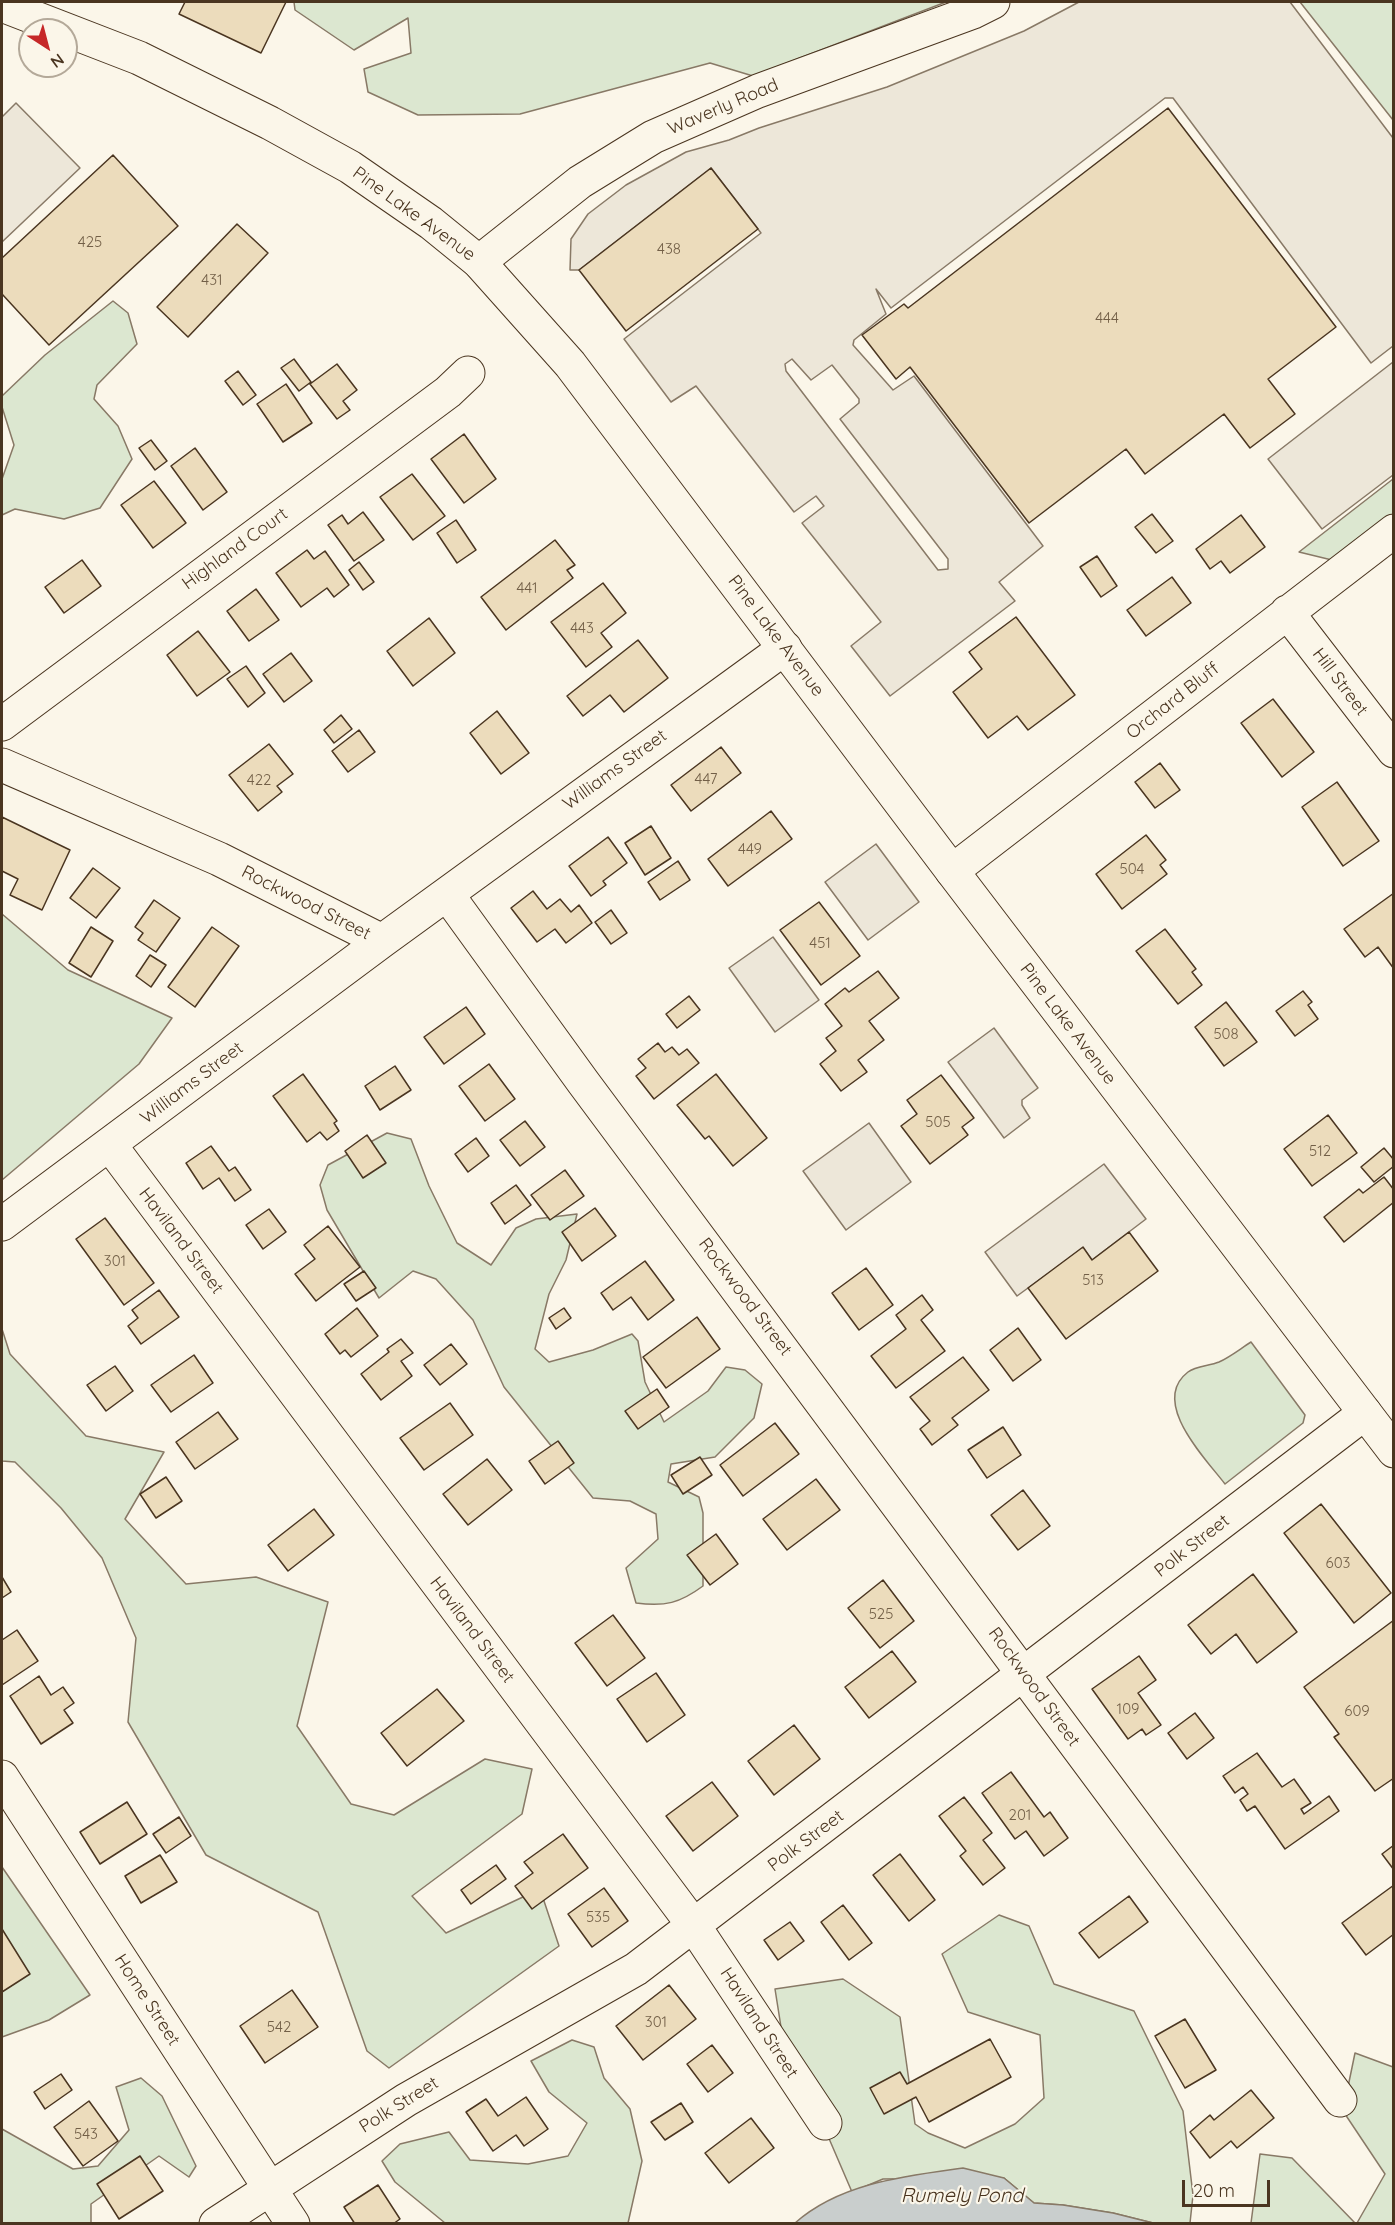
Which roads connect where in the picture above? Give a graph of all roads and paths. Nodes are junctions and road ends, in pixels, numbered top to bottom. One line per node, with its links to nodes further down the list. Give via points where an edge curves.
1 (993, 2): 3 (street, Waverly Road, via 758,91 653,136 580,182)
2 (2, 5): 3 (street, Pine Lake Avenue, via 139,58 270,123 350,167)
3 (479, 262): 7 (street, Pine Lake Avenue, via 570,364)
4 (468, 373): 8 (street, Highland Court, via 439,399)
5 (1394, 531): 6 (street, Orchard Bluff)
6 (1287, 612): 9 (street, Hill Street); 11 (street, Orchard Bluff)
7 (785, 648): 11 (street, Pine Lake Avenue); 12 (street, Williams Street)
8 (2, 724)
9 (1394, 751)
10 (2, 765): 13 (street, Rockwood Street, via 219,859)
11 (952, 871): 16 (street, Pine Lake Avenue)
12 (447, 894): 13 (street, Rockwood Street); 18 (street, Rockwood Street)
13 (382, 941): 14 (street, Williams Street)
14 (110, 1145): 15 (street, Williams Street); 20 (street, Haviland Street)
15 (2, 1224)
16 (1365, 1413): 17 (street, Pine Lake Avenue); 18 (street, Polk Street)
17 (1394, 1450)
18 (1026, 1674): 20 (street, Polk Street); 21 (street, Rockwood Street)
19 (2, 1778): 23 (street, Home Street)
20 (694, 1926): 22 (street, Haviland Street); 23 (street, Polk Street, via 636,1970 406,2100)
21 (1340, 2100)
22 (825, 2123)
23 (270, 2187): 24 (street, Polk Street); 25 (street, Home Street)
24 (216, 2223)
25 (293, 2223)

